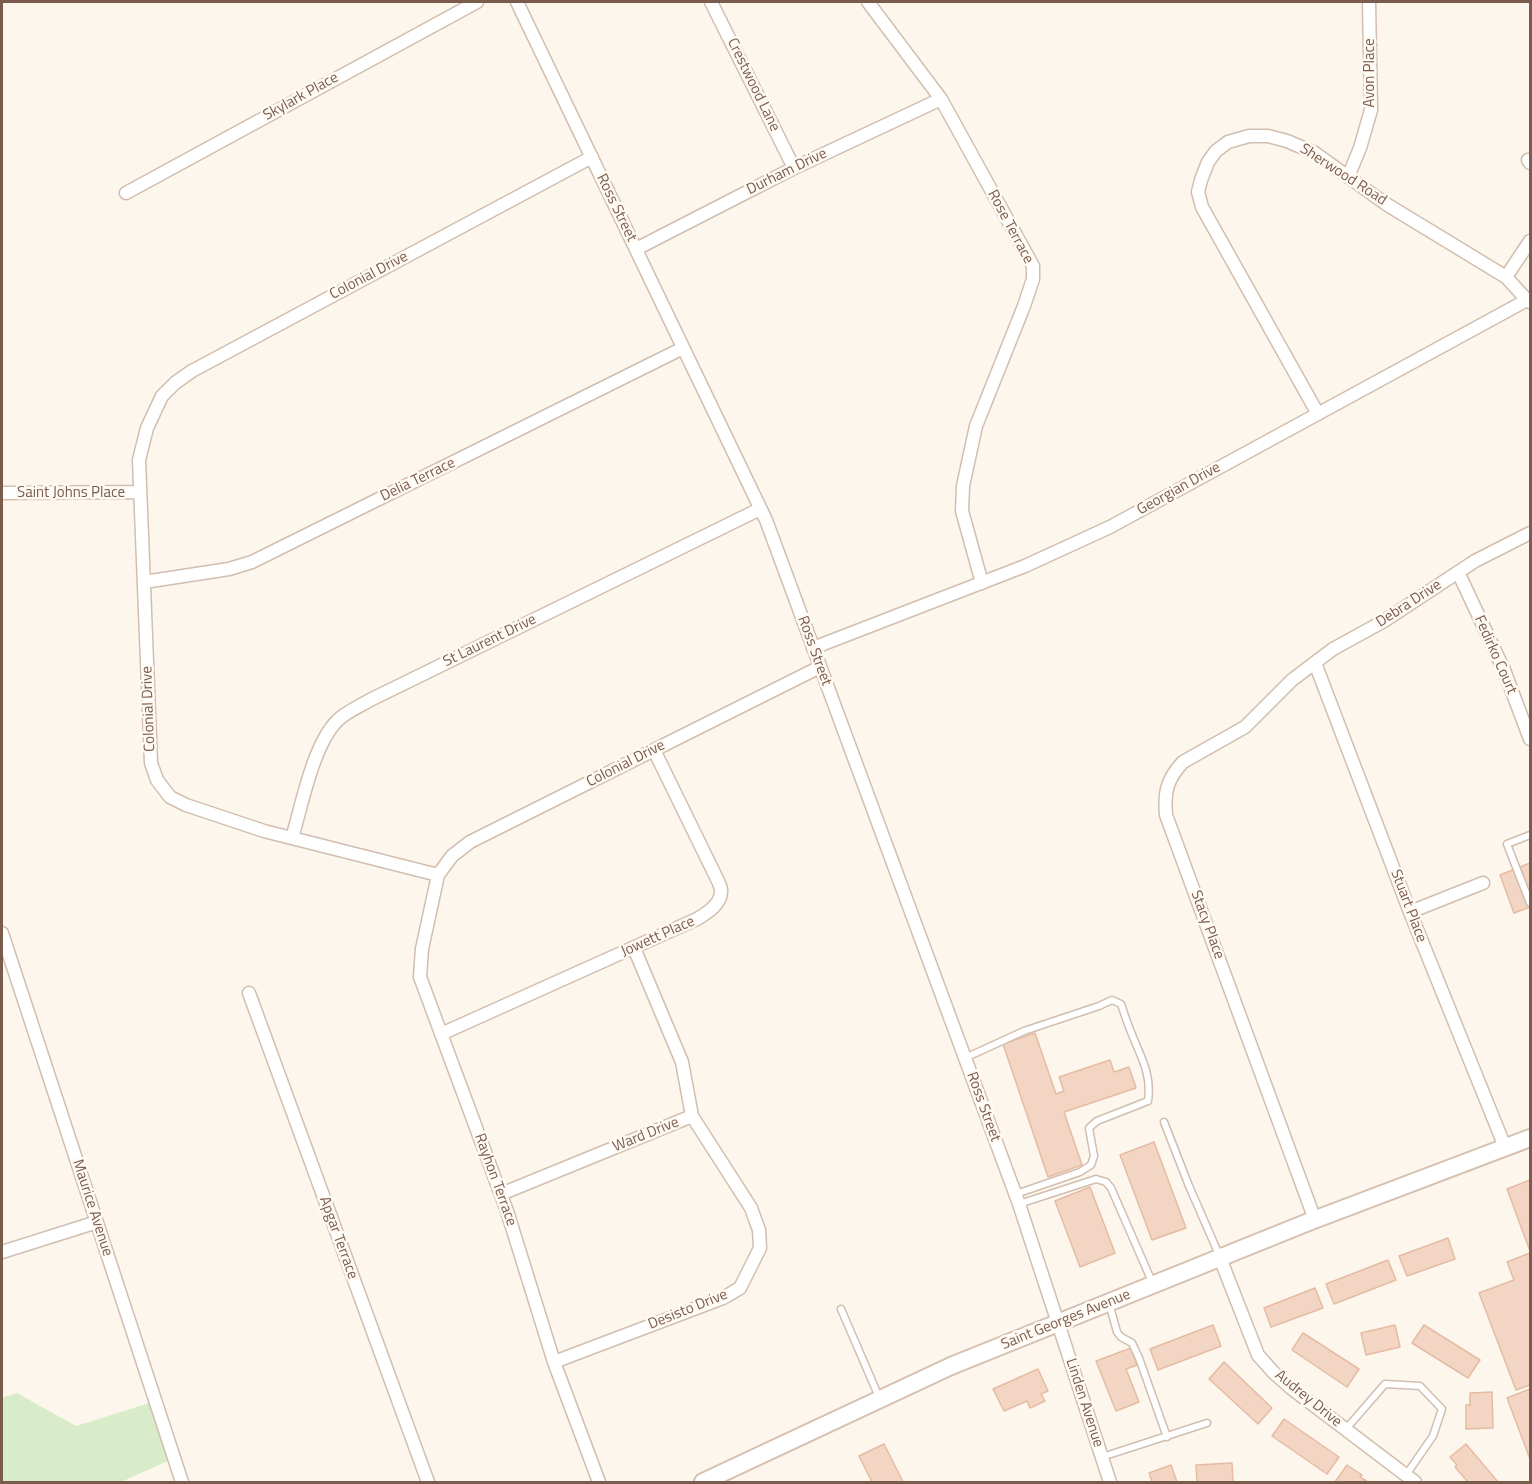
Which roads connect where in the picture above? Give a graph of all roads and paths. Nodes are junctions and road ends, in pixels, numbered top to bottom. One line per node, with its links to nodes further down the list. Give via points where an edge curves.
1 (477, 2): 10 (street, Skylark Place)
2 (517, 2): 7 (street, Ross Street)
3 (711, 2): 8 (street, Crestwood Lane)
4 (868, 2): 6 (street, Rose Terrace)
5 (1369, 2): 9 (street, Avon Place, via 1371,110)
6 (941, 99): 8 (street, Durham Drive); 23 (street, Rose Terrace, via 1032,266 1033,279 1024,306 976,426 963,486 962,511)
7 (592, 157): 12 (street, Ross Street); 17 (street, Colonial Drive, via 175,383 162,396 147,428 139,460)
8 (794, 168): 12 (street, Durham Drive)
9 (1348, 177): 13 (street, Sherwood Road); 16 (street, Sherwood Road, via 1315,153 1287,141 1249,136 1228,142 1216,151 1198,192 1202,207)
10 (126, 193)
11 (1530, 242): 13 (street)
12 (636, 249): 15 (street, Ross Street)
13 (1506, 277): 14 (street, Sherwood Road)
14 (1529, 301): 16 (street, Georgian Drive)
15 (683, 348): 19 (street, Ross Street); 22 (street, Delia Terrace, via 252,562 229,570)
16 (1317, 414): 23 (street, Georgian Drive, via 1110,527)
17 (140, 492): 18 (street, Saint Johns Place); 22 (street, Colonial Drive)
18 (2, 493)
19 (760, 508): 24 (street, Ross Street); 31 (street, St Laurent Drive, via 338,719 314,763)
20 (1530, 533): 21 (street, Debra Drive)
21 (1458, 573): 25 (street, Debra Drive); 28 (street, Fedirko Court, via 1504,670)
22 (144, 582): 31 (street, Colonial Drive, via 151,763 157,780 170,797 186,805)
23 (982, 583): 24 (street, Georgian Drive)
24 (813, 648): 26 (street, Ross Street)
25 (1315, 663): 27 (street, Debra Drive); 35 (street, Stuart Place)
26 (820, 667): 29 (street, Colonial Drive); 40 (street, Ross Street)
27 (1292, 680): 47 (street, Stacy Place, via 1245,727 1183,762 1167,784 1164,799 1166,815)
28 (1530, 739)
29 (654, 750): 32 (street, Colonial Drive, via 470,842 452,856); 37 (street, Jowett Place, via 721,891 719,900 697,920)
30 (1530, 836): 34 (lane, via 1507,844)
31 (292, 838): 32 (street, Colonial Drive)
32 (438, 875): 39 (street, Rayhon Terrace, via 420,977)
33 (1483, 883): 35 (street)
34 (1530, 903)
35 (1410, 912): 44 (street, Stuart Place)
36 (2, 933): 48 (street, Maurice Avenue)
37 (634, 948): 39 (street, Jowett Place); 41 (street, Ward Drive, via 682,1062)
38 (249, 993): 63 (street, Apgar Terrace)
39 (441, 1034): 45 (street, Rayhon Terrace)
40 (965, 1058): 46 (street, Ross Street); 46 (lane, via 1024,1031 1112,1000 1121,1004 1146,1065 1148,1101 1097,1121 1089,1128 1094,1156 1091,1164)
41 (692, 1116): 45 (street, Ward Drive); 55 (street, Desisto Drive, via 751,1208 759,1230 759,1248 740,1288 723,1298)
42 (1164, 1122): 50 (lane)
43 (1530, 1138): 44 (main road, Saint Georges Avenue)
44 (1505, 1147): 47 (main road, Saint Georges Avenue)
45 (501, 1194): 55 (street, Rayhon Terrace)
46 (1018, 1199): 51 (lane, via 1096,1179 1106,1182); 54 (street, Ross Street)
47 (1315, 1220): 50 (main road, Saint Georges Avenue)
48 (97, 1222): 49 (street); 62 (street, Maurice Avenue)
49 (2, 1252)
50 (1220, 1258): 51 (main road, Saint Georges Avenue); 58 (street, Audrey Drive, via 1258,1355 1291,1388)
51 (1154, 1285): 52 (main road, Saint Georges Avenue)
52 (1108, 1303): 54 (main road, Saint Georges Avenue); 59 (lane, via 1117,1332 1132,1343 1139,1358)
53 (841, 1310): 56 (lane)
54 (1058, 1323): 56 (main road, Saint Georges Avenue); 60 (street, Linden Avenue)
55 (554, 1362): 64 (street, Rayhon Terrace)
56 (880, 1399): 65 (main road, Saint Georges Avenue)
57 (1207, 1424): 59 (lane)
58 (1345, 1430): 61 (street, Audrey Drive); 61 (lane, via 1385,1384 1420,1386 1442,1409 1433,1436)
59 (1167, 1437): 60 (lane)
60 (1102, 1458): 66 (street, Linden Avenue)
61 (1410, 1479)
62 (182, 1482)
63 (428, 1482)
64 (599, 1482)
65 (703, 1482)
66 (1110, 1482)

